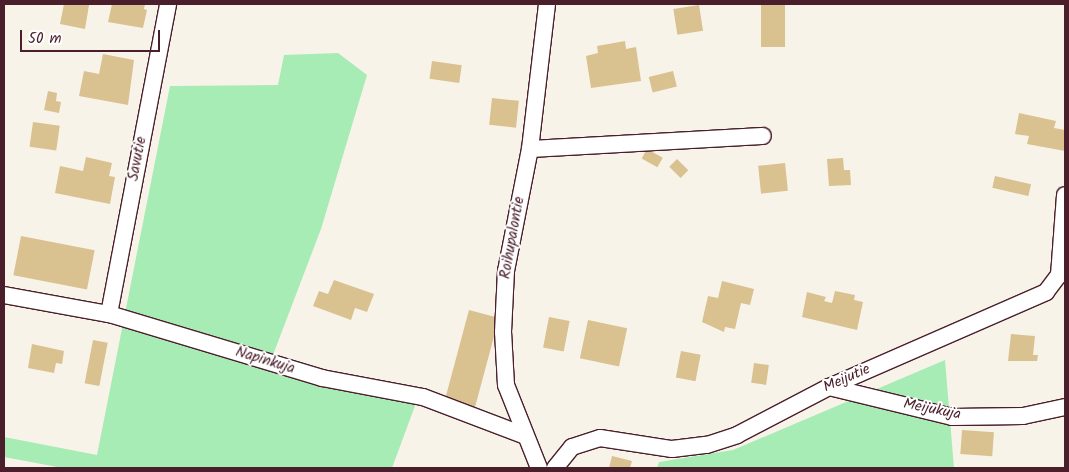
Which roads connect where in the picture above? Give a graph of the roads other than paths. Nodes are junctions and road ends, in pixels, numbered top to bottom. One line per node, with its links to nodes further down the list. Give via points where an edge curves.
1 (168, 4): 7 (street, Savutie)
2 (547, 4): 4 (street, Roihupalontie)
3 (763, 136): 4 (street)
4 (530, 149): 10 (street, Roihupalontie, via 506,271 503,332 506,385)
5 (1065, 195): 8 (street, Meijutie, via 1060,275 1046,292)
6 (4, 295): 7 (street, Napinkuja)
7 (108, 314): 10 (street, Napinkuja, via 322,378 423,397)
8 (829, 387): 9 (street, Meijukuja, via 952,418 1023,416); 12 (street, Meijutie, via 737,435 707,445 672,449 600,438 572,447)
9 (1065, 407)
10 (524, 435): 11 (street, Roihupalontie)
11 (539, 468)
12 (555, 468)

